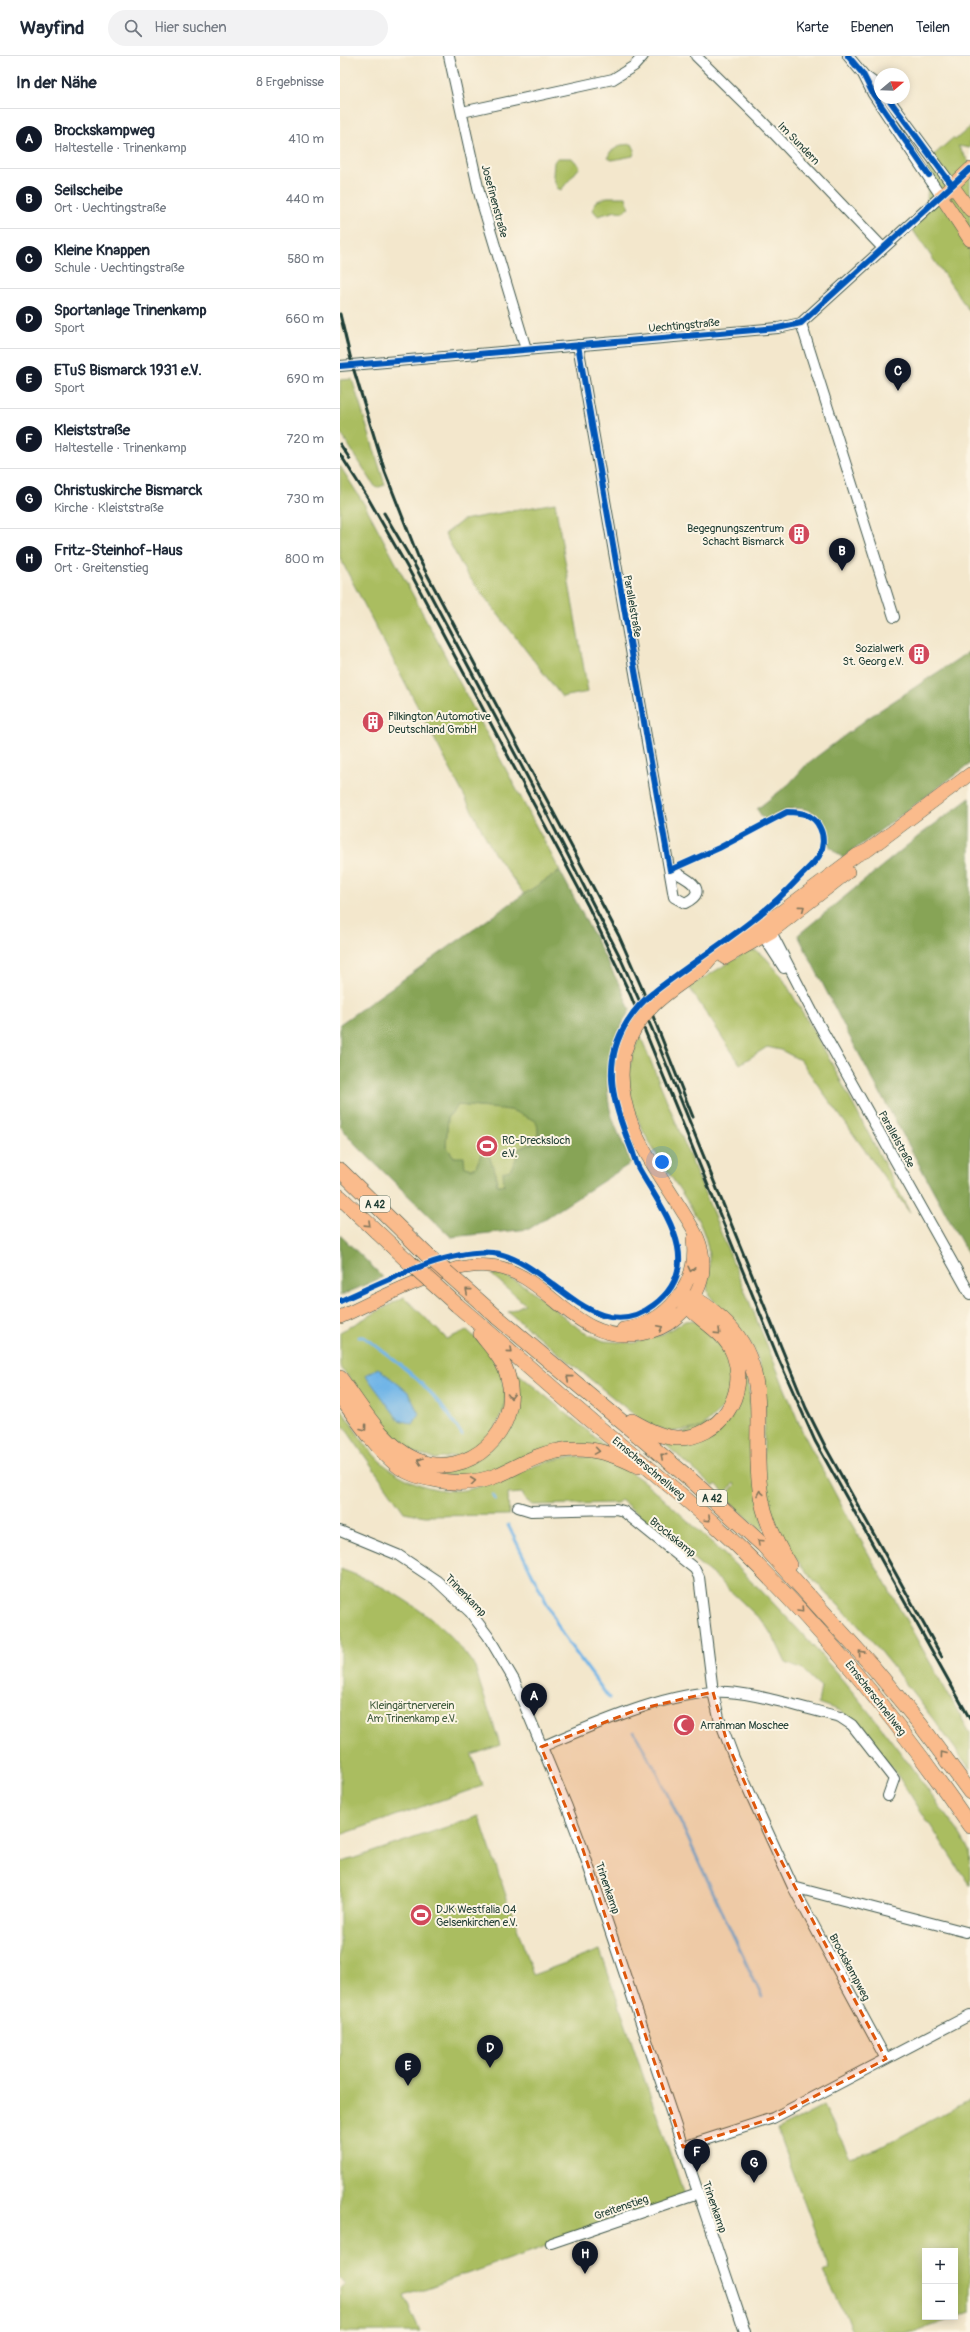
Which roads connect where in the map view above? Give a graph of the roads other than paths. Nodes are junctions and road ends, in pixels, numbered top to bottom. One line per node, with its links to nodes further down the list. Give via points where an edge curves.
1 (449, 56): 8 (street, Josefinenstraße)
2 (643, 56): 8 (street, via 634,66 613,79)
3 (696, 56): 14 (street, Im Sundern, via 771,130)
4 (848, 56): 5 (street)
5 (863, 74): 6 (street); 11 (street, via 873,94)
6 (874, 82)
7 (892, 104): 10 (street)
8 (462, 112): 17 (street, Josefinenstraße, via 480,196)
9 (970, 168): 10 (main road)
10 (952, 185): 11 (main road); 12 (main road)
11 (941, 196): 13 (main road); 14 (street)
12 (970, 210)
13 (970, 240)
14 (883, 248): 15 (street)
15 (801, 323): 16 (street, Uechtingstraße, via 778,328); 19 (street)
16 (578, 345): 17 (street, Uechtingstraße); 21 (street, Parallelstraße)
17 (526, 349): 18 (street, Uechtingstraße)
18 (340, 366)
19 (894, 617)
20 (970, 774): 22 (main road, via 868,850 861,860)
21 (670, 870)
22 (765, 929): 25 (street, Parallelstraße); 26 (main road, bridge, via 672,989 648,1009 630,1037 624,1054 621,1090 629,1118 638,1138 698,1236 703,1256 702,1278)
23 (340, 1170): 31 (highway, Emscherschnellweg / A 42, one-way to 23, bridge, via 427,1255)
24 (340, 1196): 28 (highway, Emscherschnellweg / A 42, one-way to 28, bridge)
25 (970, 1294)
26 (687, 1300): 27 (main road, via 669,1324 645,1334 625,1335 595,1328 565,1311 521,1275 502,1268 482,1265 436,1275); 31 (highway, one-way to 31, via 719,1333 734,1356 738,1384 725,1416 703,1432 683,1438 669,1437 647,1430); 35 (highway, one-way to 26, via 782,1553 762,1501 758,1465 757,1386 752,1365 743,1345 729,1326)
27 (340, 1317)
28 (478, 1325): 29 (highway, one-way to 29, via 504,1365 511,1399 510,1411 501,1432 486,1449 468,1460 436,1465 405,1454 381,1432); 32 (highway, Emscherschnellweg / A 42, one-way to 32)
29 (340, 1378)
30 (340, 1396): 32 (highway, one-way to 32, via 369,1435 397,1465 423,1478 446,1482 474,1482 496,1476 531,1459 556,1451 577,1449 625,1459)
31 (599, 1403): 35 (highway, Emscherschnellweg / A 42, one-way to 31, via 764,1545)
32 (669, 1483): 40 (highway, Emscherschnellweg / A 42, one-way to 40, via 747,1555 842,1655 931,1769)
33 (518, 1507): 36 (street, Brockskamp, via 531,1511 623,1511 695,1569 699,1577)
34 (340, 1531): 37 (street, Trinenkamp, via 405,1560 437,1581 470,1612 514,1680)
35 (815, 1602): 38 (highway, Emscherschnellweg / A 42, one-way to 35, via 920,1724)
36 (713, 1692): 37 (street, via 639,1709); 39 (street, via 738,1693 840,1717 852,1725 894,1779); 41 (street, Brockskampweg, via 719,1718 734,1758)
37 (540, 1747): 45 (street, Trinenkamp, via 578,1837)
38 (970, 1792)
39 (888, 1796)
40 (970, 1826)
41 (793, 1887): 42 (street); 44 (street, Brockskampweg)
42 (966, 1932)
43 (970, 2015): 44 (street)
44 (886, 2059): 45 (street, via 773,2118)
45 (683, 2147): 46 (street, Trinenkamp)
46 (698, 2193): 47 (street, Greitenstieg); 48 (street, Trinenkamp)
47 (551, 2243)
48 (745, 2332)

